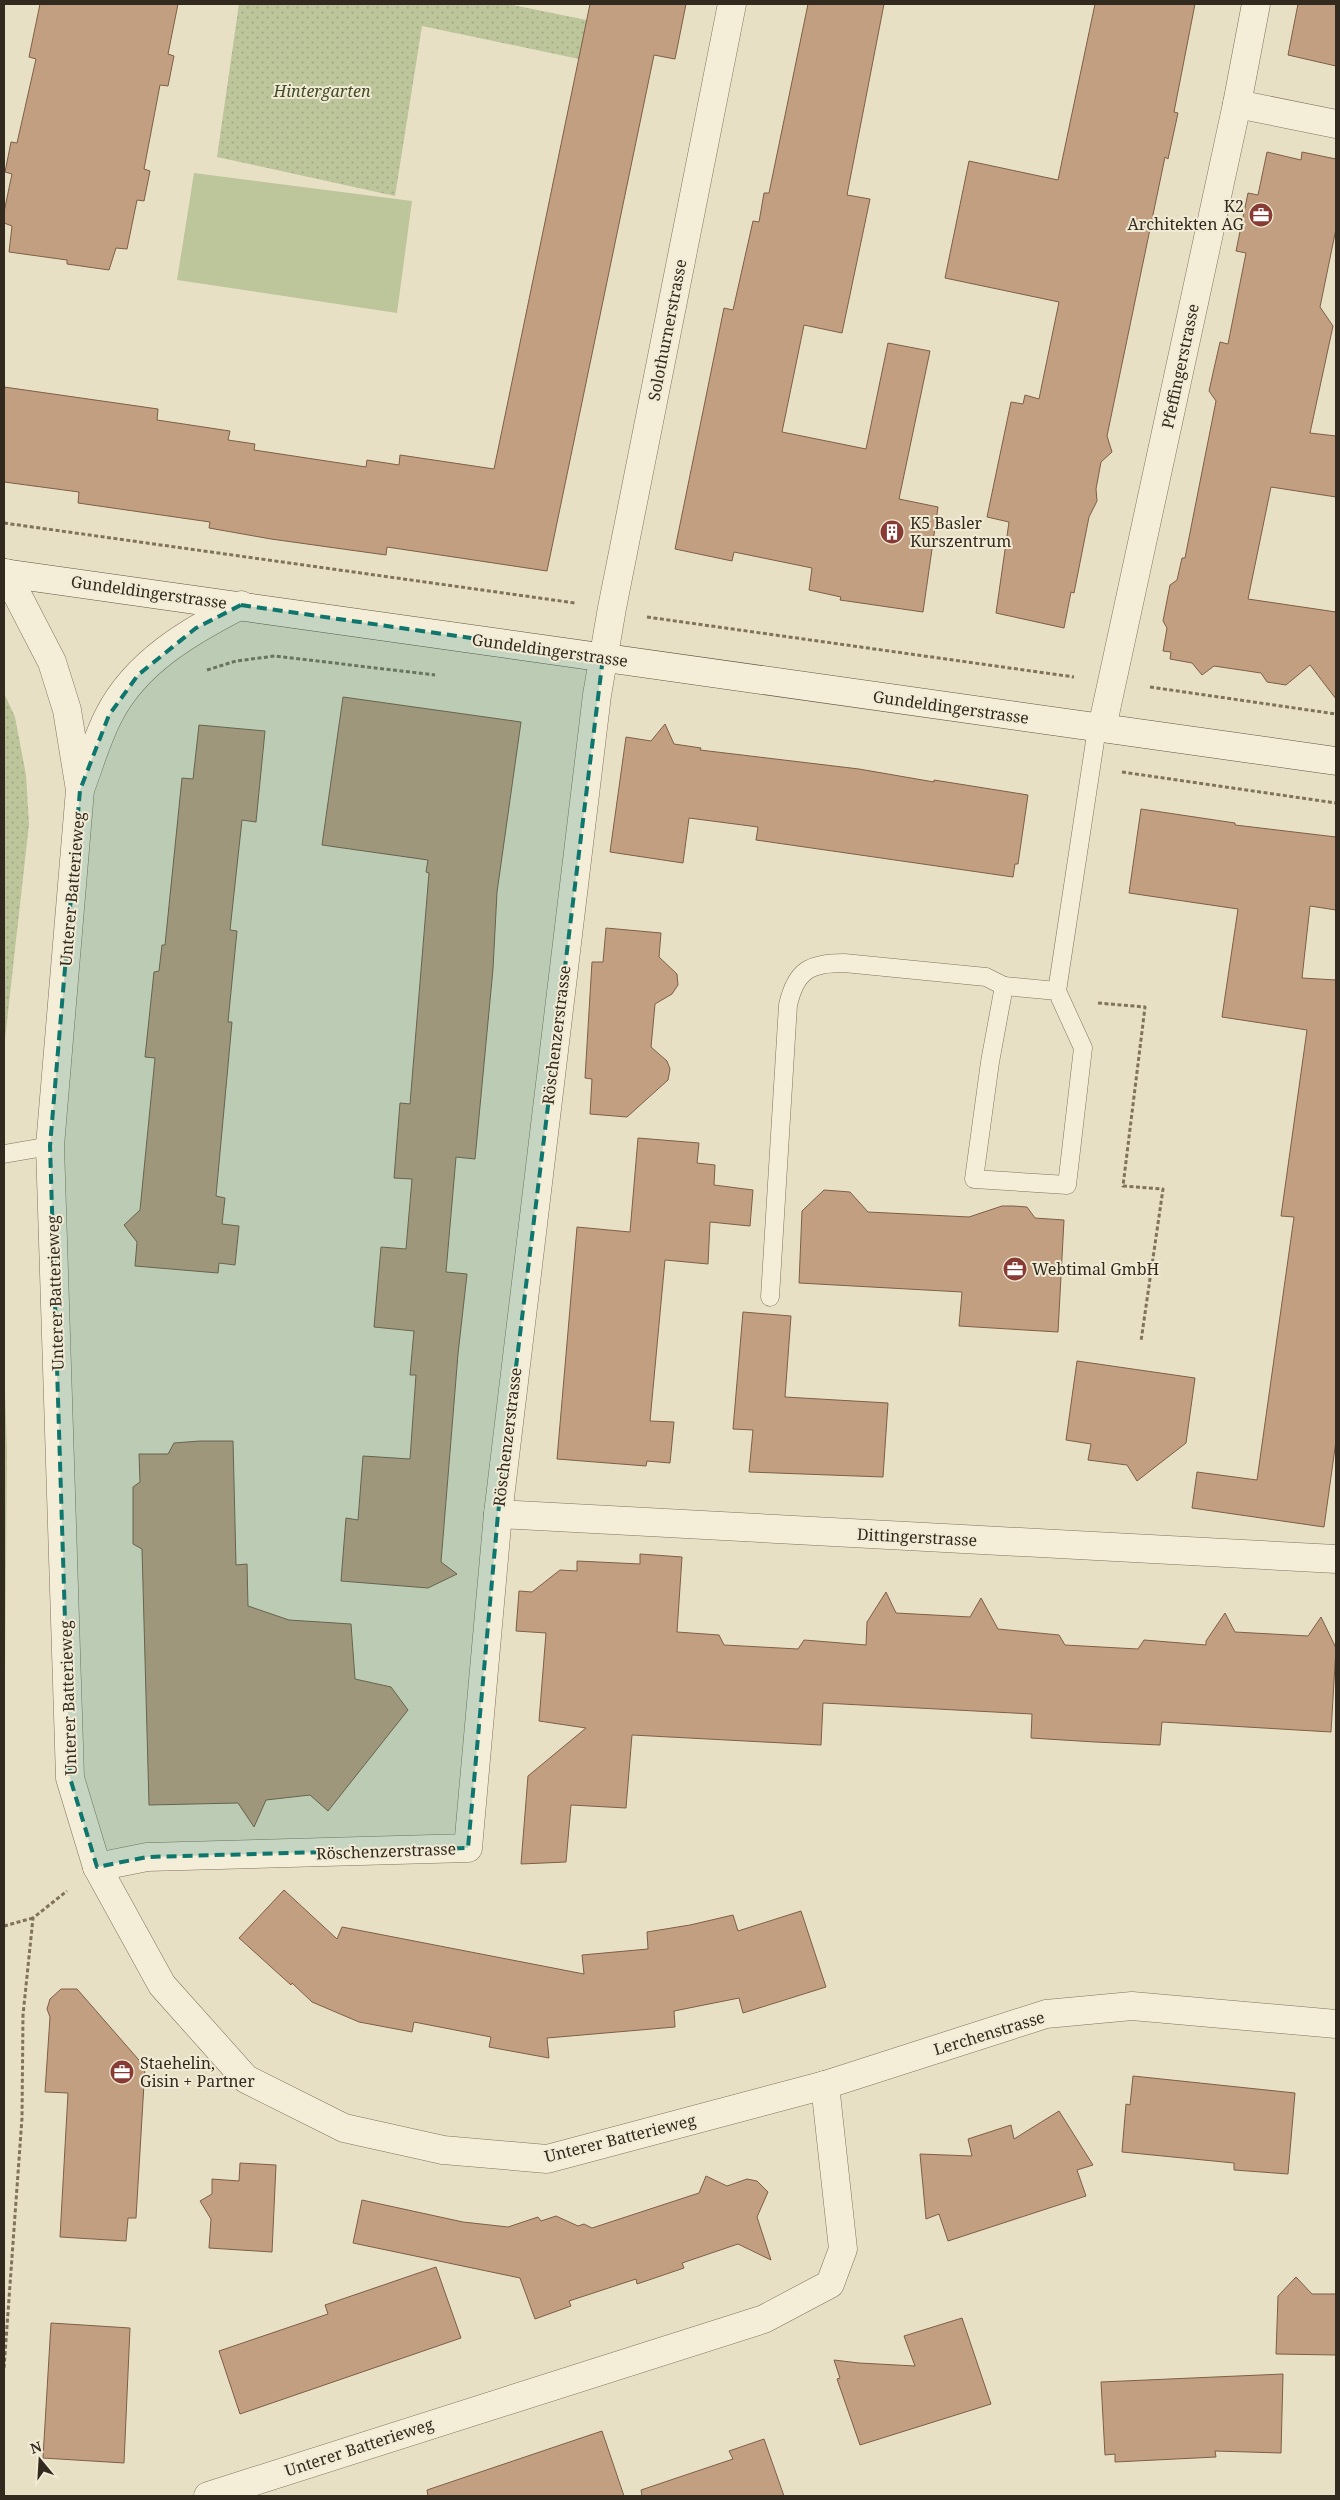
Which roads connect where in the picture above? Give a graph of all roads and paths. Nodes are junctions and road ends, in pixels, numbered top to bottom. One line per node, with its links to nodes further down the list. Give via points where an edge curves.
1 (732, 4): 8 (street, Solothurnerstrasse)
2 (1256, 4): 3 (street, Pfeffingerstrasse)
3 (1237, 104): 4 (street); 12 (street, Pfeffingerstrasse)
4 (1336, 124)
5 (4, 523): 8 (path)
6 (5, 573): 7 (street, Gundeldingerstrasse); 16 (street, Unterer Batterieweg, via 52,662 67,710)
7 (241, 605): 9 (street, Unterer Batterieweg, via 196,628); 10 (street, Gundeldingerstrasse)
8 (612, 608): 10 (street, Solothurnerstrasse); 12 (path, via 663,620)
9 (170, 647): 11 (path, via 202,671 236,661 275,656); 16 (street, Unterer Batterieweg, via 138,674 109,715)
10 (603, 657): 14 (street, Gundeldingerstrasse); 23 (street, Röschenzerstrasse)
11 (442, 675)
12 (1111, 682): 13 (path); 14 (street, Pfeffingerstrasse)
13 (1336, 714)
14 (1099, 728): 15 (street, Gundeldingerstrasse); 18 (lane)
15 (1336, 761)
16 (80, 790): 19 (street, Unterer Batterieweg)
17 (1004, 986): 18 (lane); 18 (lane, via 974,1179 1067,1185 1083,1048); 21 (lane, via 986,977 844,963 822,963 803,971 792,988 788,1005)
18 (1060, 996): 22 (path, via 1145,1007 1123,1186 1163,1189)
19 (50, 1146): 20 (lane); 25 (street, Unterer Batterieweg, via 70,1778)
20 (4, 1154)
21 (770, 1297)
22 (1141, 1341)
23 (498, 1514): 24 (street, Dittingerstrasse); 25 (street, Röschenzerstrasse, via 468,1848 147,1857)
24 (1336, 1559)
25 (96, 1867): 26 (path); 29 (street, Unterer Batterieweg, via 162,1985 246,2079 344,2128 443,2150 547,2159)
26 (33, 1918): 27 (path); 30 (path, via 23,2015 22,2118)
27 (4, 1926)
28 (1336, 2024): 29 (street, Lerchenstrasse, via 1132,2006 1046,2014)
29 (825, 2085): 31 (street, Unterer Batterieweg, via 843,2249 830,2284 764,2319)
30 (4, 2368)
31 (208, 2496)

